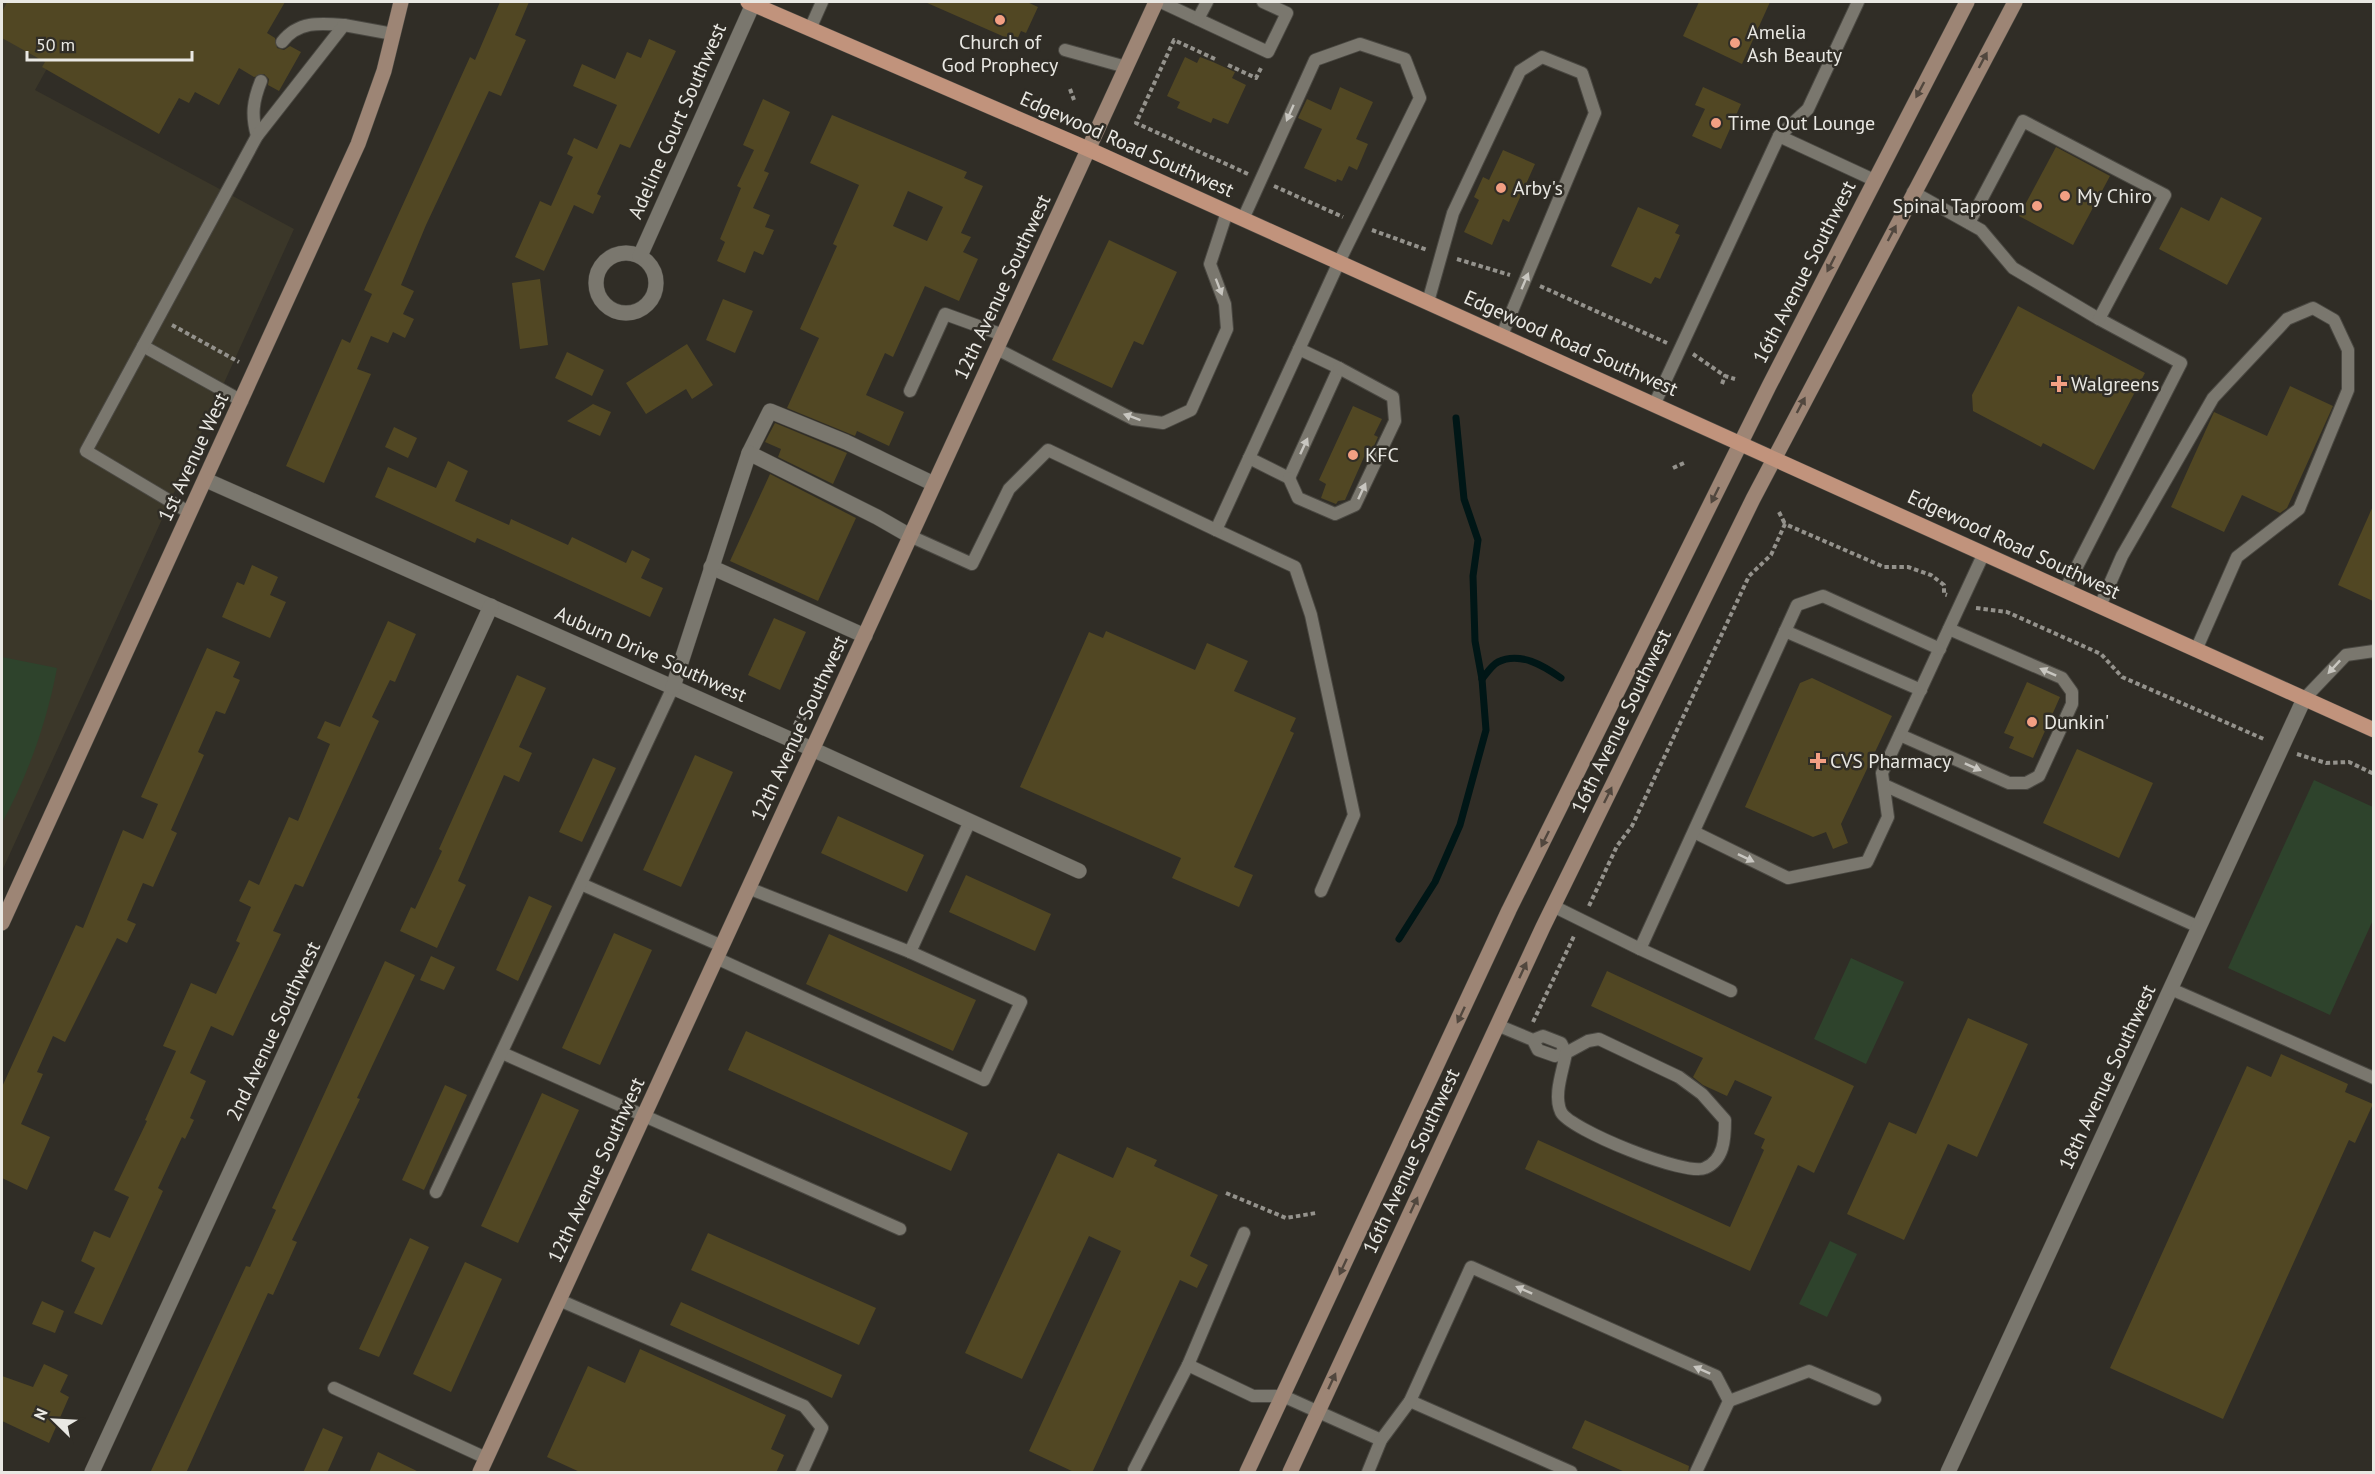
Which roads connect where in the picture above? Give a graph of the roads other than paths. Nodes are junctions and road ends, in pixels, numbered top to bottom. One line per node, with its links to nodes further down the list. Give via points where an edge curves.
1 (401, 2): 13 (main road, 1st Avenue West)
2 (822, 2): 12 (lane)
3 (1158, 2): 10 (lane); 16 (main road, 12th Avenue Southwest)
4 (1207, 2): 10 (lane)
5 (1263, 2): 10 (lane, via 1287,13 1268,52)
6 (1858, 2): 19 (lane, via 1808,109)
7 (1967, 2): 21 (main road, 16th Avenue Southwest, one-way to 21)
8 (2015, 2): 22 (main road, 16th Avenue Southwest, one-way to 8)
9 (751, 3): 12 (main road, Edgewood Road Southwest); 26 (street, Adeline Court Southwest)
10 (1198, 19)
11 (344, 25): 13 (lane); 14 (lane, via 320,23 301,27); 18 (lane)
12 (810, 28): 20 (main road, Edgewood Road Southwest)
13 (393, 34): 36 (main road, 1st Avenue West, via 358,144)
14 (282, 42)
15 (1065, 50): 16 (lane)
16 (1126, 67): 20 (main road, 12th Avenue Southwest)
17 (261, 81): 18 (lane, via 253,101 252,120)
18 (257, 136): 32 (lane)
19 (1779, 136): 21 (lane); 37 (lane)
20 (1088, 149): 23 (main road, Edgewood Road Southwest); 31 (main road, 12th Avenue Southwest)
21 (1874, 180): 38 (main road, 16th Avenue Southwest, one-way to 38)
22 (1913, 192): 25 (lane); 40 (main road, 16th Avenue Southwest, one-way to 22)
23 (1227, 212): 24 (main road, Edgewood Road Southwest); 31 (lane, one-way to 31, via 1210,264 1226,304 1227,329 1191,410 1163,423 1133,419)
24 (1243, 219): 27 (main road, Edgewood Road Southwest); 27 (lane, one-way to 24, via 1420,98 1405,59 1360,44 1315,60)
25 (1969, 223): 29 (lane, via 1981,230 2013,268); 29 (lane, via 2023,121 2165,195)
26 (639, 255): 26 (street, via 616,254 599,270 598,293 613,311 637,312 654,296 655,273)
27 (1339, 262): 28 (main road, Edgewood Road Southwest); 33 (lane)
28 (1428, 302): 30 (main road, Edgewood Road Southwest); 30 (lane, one-way to 28, via 1595,113 1582,73 1542,57 1520,71 1453,213)
29 (2099, 319): 50 (lane, via 2181,363)
30 (1502, 335): 37 (main road, Edgewood Road Southwest)
31 (1000, 342): 35 (lane, via 945,314); 44 (main road, 12th Avenue Southwest)
32 (143, 346): 36 (lane); 45 (lane, via 86,451)
33 (1299, 349): 34 (lane); 41 (lane)
34 (1339, 368): 42 (lane, one-way to 34); 42 (lane, one-way to 34, via 1298,498 1335,514 1355,505 1395,421 1393,397)
35 (910, 390)
36 (242, 400): 43 (main road, 1st Avenue West)
37 (1655, 403): 38 (main road, Edgewood Road Southwest)
38 (1741, 442): 40 (main road, Edgewood Road Southwest); 91 (main road, 16th Avenue Southwest, one-way to 91, via 1509,910)
39 (749, 453): 44 (street, via 770,411); 47 (street); 49 (street)
40 (1774, 457): 48 (main road, Edgewood Road Southwest); 72 (main road, 16th Avenue Southwest, one-way to 40)
41 (1249, 458): 42 (lane); 46 (lane)
42 (1289, 478)
43 (206, 480): 45 (main road, 1st Avenue West); 51 (street, Auburn Drive Southwest)
44 (934, 484): 47 (main road, 12th Avenue Southwest)
45 (190, 513): 73 (main road, 1st Avenue West)
46 (1216, 530): 47 (lane, via 1048,450 1009,489 972,564); 71 (lane, via 1295,567 1311,615 1354,815)
47 (910, 536): 55 (main road, 12th Avenue Southwest)
48 (1984, 553): 50 (main road, Edgewood Road Southwest); 53 (lane)
49 (711, 567): 55 (street); 59 (street)
50 (2066, 590): 52 (main road, Edgewood Road Southwest)
51 (491, 606): 59 (street, Auburn Drive Southwest); 99 (street, 2nd Avenue Southwest)
52 (2100, 606): 57 (main road, Edgewood Road Southwest); 57 (lane, via 2122,556 2213,398 2287,319 2313,309 2334,320 2348,350 2348,390 2299,509 2237,557)
53 (1949, 629): 56 (lane); 63 (lane, one-way to 53, via 2008,783 2026,783 2039,776 2072,704 2072,692 2062,678)
54 (1785, 631): 56 (lane, via 1797,605 1823,596); 60 (lane); 67 (lane)
55 (865, 636): 64 (main road, 12th Avenue Southwest)
56 (1940, 649): 60 (lane)
57 (2196, 650): 61 (main road, Edgewood Road Southwest)
58 (2373, 651): 61 (lane, one-way to 61, via 2346,655)
59 (673, 687): 64 (street, Auburn Drive Southwest); 69 (lane)
60 (1921, 690): 63 (lane)
61 (2304, 699): 62 (main road, Edgewood Road Southwest); 74 (street, 18th Avenue Southwest)
62 (2373, 730)
63 (1900, 735): 65 (lane, via 1882,773)
64 (812, 749): 66 (street, Auburn Drive Southwest); 70 (main road, 12th Avenue Southwest)
65 (1884, 785): 67 (lane, one-way to 65, via 1788,878 1867,862 1888,817); 74 (lane)
66 (970, 821): 68 (street, Auburn Drive Southwest); 77 (lane)
67 (1694, 832): 75 (lane)
68 (1079, 871)
69 (581, 884): 76 (lane); 81 (lane)
70 (748, 888): 76 (main road, 12th Avenue Southwest); 77 (lane)
71 (1321, 891)
72 (1553, 906): 75 (lane); 80 (main road, 16th Avenue Southwest, one-way to 72)
73 (2, 923)
74 (2199, 927): 78 (street, 18th Avenue Southwest)
75 (1640, 949): 79 (lane)
76 (719, 952): 77 (lane, via 984,1080 1021,1002); 84 (main road, 12th Avenue Southwest)
77 (910, 952)
78 (2171, 989): 83 (lane); 106 (street, 18th Avenue Southwest)
79 (1731, 991)
80 (1497, 1025): 82 (lane, via 1529,1039 1538,1050 1555,1056); 95 (main road, 16th Avenue Southwest, one-way to 80)
81 (502, 1053): 84 (lane); 85 (lane)
82 (1566, 1053): 82 (lane, via 1599,1039 1679,1077 1702,1094 1725,1120 1725,1139 1718,1160 1704,1169 1671,1165 1570,1122 1558,1101)
83 (2373, 1078)
84 (644, 1116): 86 (lane); 88 (main road, 12th Avenue Southwest)
85 (436, 1192)
86 (900, 1229)
87 (1244, 1233): 89 (lane)
88 (559, 1300): 97 (main road, 12th Avenue Southwest); 100 (lane, via 804,1406 822,1428)
89 (1188, 1365): 91 (lane, via 1252,1396); 98 (lane)
90 (334, 1388): 97 (lane)
91 (1282, 1396): 95 (lane); 101 (main road, 16th Avenue Southwest)
92 (1875, 1399): 94 (lane, via 1809,1371)
93 (1410, 1401): 94 (lane, one-way to 93, via 1716,1376 1471,1267); 96 (lane); 104 (lane)
94 (1728, 1401): 105 (lane)
95 (1318, 1412): 96 (lane); 102 (main road, 16th Avenue Southwest)
96 (1381, 1440): 103 (lane)
97 (483, 1468)
98 (1134, 1470)
99 (92, 1473)
100 (802, 1473)
101 (1247, 1473)
102 (1290, 1473)
103 (1368, 1473)
104 (1571, 1473)
105 (1696, 1473)
106 (1948, 1473)

